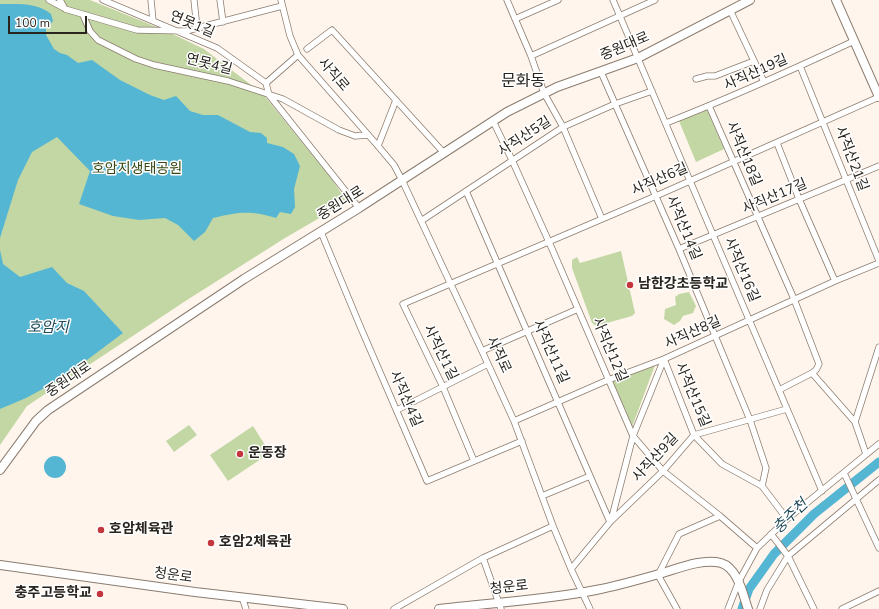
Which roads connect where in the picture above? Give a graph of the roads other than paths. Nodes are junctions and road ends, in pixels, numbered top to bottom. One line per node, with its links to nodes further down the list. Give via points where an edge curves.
1 (49, 0): 16 (street)
2 (60, 0): 16 (street)
3 (103, 0): 15 (street, 연못1길)
4 (122, 0): 15 (street)
5 (151, 0): 21 (street)
6 (194, 0): 23 (street)
7 (220, 0): 22 (street)
8 (507, 0): 20 (street)
9 (558, 0): 20 (street)
10 (613, 0): 19 (street, 사직산16길)
11 (655, 0): 19 (street)
12 (750, 0): 17 (street, 중원대로)
13 (836, 0): 25 (street)
14 (282, 3): 22 (street); 27 (street, 사직로, via 290,36)
15 (122, 7): 21 (street, 연못1길)
16 (65, 9): 18 (street)
17 (730, 10): 29 (street, 중원대로); 30 (street)
18 (83, 15): 24 (street, via 136,30); 38 (street, 연못4길, via 90,31 98,40 136,59 228,81)
19 (619, 15): 28 (street); 29 (street, 사직산16길)
20 (515, 19): 28 (street)
21 (153, 21): 24 (street, 연못1길)
22 (223, 22): 23 (street)
23 (197, 28): 24 (street)
24 (178, 32): 35 (street, 연못1길, via 217,48)
25 (854, 41): 31 (street, 사직산19길); 39 (street)
26 (307, 49): 40 (street, via 332,30)
27 (298, 55): 35 (street); 47 (street, 사직로)
28 (531, 56): 37 (street)
29 (638, 58): 32 (street, 중원대로); 36 (street, 사직산16길)
30 (754, 61): 33 (street, via 714,76); 34 (street)
31 (800, 66): 34 (street, 사직산19길); 44 (street, 사직산21길)
32 (601, 72): 37 (street, 중원대로); 41 (street, 사직산14길)
33 (696, 79)
34 (764, 82): 42 (street, 사직산19길)
35 (266, 83): 38 (street)
36 (652, 91): 41 (street, 사직산5길); 45 (street, 사직산16길)
37 (544, 93): 43 (street, 중원대로); 46 (street)
38 (269, 95): 47 (street, 연못4길, via 283,99 339,130 355,136); 60 (street)
39 (879, 97): 44 (street, 사직산6길)
40 (396, 100): 49 (street); 50 (street)
41 (615, 104): 46 (street, 사직산5길); 58 (street, 사직산14길)
42 (709, 106): 45 (street, 사직산19길); 52 (street, 사직산18길)
43 (493, 121): 50 (street, 중원대로); 51 (street, 사직산12길)
44 (824, 122): 48 (street, 사직산6길); 56 (street, 사직산21길)
45 (666, 123): 55 (street, 사직산16길)
46 (563, 127): 51 (street, 사직산5길); 62 (street)
47 (368, 135): 49 (street, 사직로)
48 (777, 143): 52 (street, 사직산6길); 59 (street)
49 (378, 146): 54 (street, 사직로, via 394,165)
50 (444, 153): 54 (street, 중원대로)
51 (512, 160): 57 (street, 사직산5길); 66 (street, 사직산12길)
52 (733, 162): 55 (street, 사직산6길); 61 (street, 사직산18길)
53 (879, 166): 56 (street, 사직산17길)
54 (402, 180): 60 (street, 중원대로); 63 (street, 사직로)
55 (690, 180): 58 (street, 사직산6길); 65 (street, 사직산16길)
56 (846, 180): 59 (street, 사직산17길); 68 (street, 사직산21길)
57 (466, 191): 63 (street, 사직산5길); 69 (street, 사직산11길)
58 (656, 196): 62 (street, 사직산6길); 67 (street, 사직산14길)
59 (799, 199): 61 (street, 사직산17길); 70 (street)
60 (359, 208): 64 (street, 중원대로)
61 (757, 217): 65 (street, 사직산17길); 72 (street, 사직산18길)
62 (602, 219): 66 (street, 사직산6길)
63 (421, 221): 71 (street, 사직로)
64 (321, 232): 87 (street, 사직산4길); 97 (street, 중원대로, via 235,285 48,410 36,421)
65 (713, 236): 67 (street, 사직산17길); 74 (street, 사직산16길)
66 (548, 242): 69 (street, 사직산6길); 73 (street, 사직산12길)
67 (680, 249): 76 (street, 사직산14길)
68 (879, 262): 70 (street, 사직산8길)
69 (498, 263): 71 (street, 사직산6길); 75 (street, 사직산11길)
70 (835, 281): 72 (street, 사직산8길)
71 (450, 282): 78 (street, 사직로); 83 (street, 사직산1길, via 403,304)
72 (794, 299): 74 (street, 사직산8길); 81 (street, 사직산18길, via 819,364)
73 (578, 309): 75 (street); 82 (street, 사직산12길)
74 (749, 320): 76 (street, 사직산8길); 84 (street, 사직산16길)
75 (528, 331): 78 (street); 85 (street, 사직산11길)
76 (715, 336): 79 (street, 사직산8길); 88 (street, 사직산14길)
77 (879, 347): 90 (street)
78 (482, 351): 80 (street, 사직로)
79 (664, 359): 82 (street, 사직산8길); 91 (street, 사직산15길); 92 (street)
80 (488, 364): 83 (street); 89 (street, 사직로)
81 (812, 373): 84 (street); 90 (street)
82 (608, 380): 85 (street, 사직산8길); 92 (street, 사직산12길)
83 (443, 387): 87 (street); 96 (street, 사직산1길)
84 (778, 390): 86 (street, 사직산16길)
85 (559, 402): 89 (street, 사직산8길); 100 (street, 사직산11길)
86 (787, 409): 88 (street, 사직산9길); 103 (street, 사직산16길)
87 (397, 410): 96 (street, 사직산4길, via 427,481)
88 (750, 420): 91 (street, 사직산9길); 102 (street, 사직산14길, via 766,468)
89 (514, 421): 93 (street, 사직로)
90 (855, 422): 95 (street)
91 (694, 435): 98 (street, 사직산9길); 102 (street, 사직산15길, via 722,464)
92 (633, 436): 98 (street, 사직산12길); 108 (street)
93 (522, 442): 96 (street, 사직산4길); 104 (street, 사직로)
94 (879, 444): 95 (street)
95 (866, 454): 99 (street)
96 (474, 461)
97 (0, 470)
98 (663, 470): 106 (street, 사직산12길); 108 (street, 사직산9길)
99 (844, 473): 103 (street); 105 (street)
100 (590, 476): 104 (street); 108 (street, 사직산11길)
101 (879, 480): 105 (street)
102 (762, 486): 107 (street, 사직산15길)
103 (822, 491): 107 (street)
104 (542, 496): 109 (street, 사직로)
105 (856, 498): 112 (street); 113 (street)
106 (720, 516): 111 (street, 사직산12길); 117 (street, via 678,534)
107 (787, 519): 110 (street)
108 (610, 522): 116 (street, 사직산9길)
109 (553, 526): 114 (street); 116 (street, 사직로)
110 (771, 534): 111 (street); 113 (street)
111 (758, 548): 118 (street)
112 (879, 548)
113 (788, 556): 131 (street, via 767,590); 132 (street)
114 (483, 558): 122 (street); 125 (street)
115 (0, 565): 121 (street, 청운로)
116 (571, 569): 120 (street, 사직로)
117 (658, 575): 118 (street, via 709,562 722,563); 120 (street); 128 (street)
118 (739, 581): 129 (street); 130 (street)
119 (879, 591): 133 (street)
120 (582, 592): 122 (street, 청운로); 127 (street, 사직로)
121 (242, 597): 123 (street); 124 (street, 청운로)
122 (500, 606): 126 (street, 청운로)
123 (246, 609)
124 (343, 609)
125 (394, 609)
126 (439, 609)
127 (590, 609)
128 (677, 609)
129 (728, 609)
130 (748, 609)
131 (760, 609)
132 (814, 609)
133 (842, 609)

